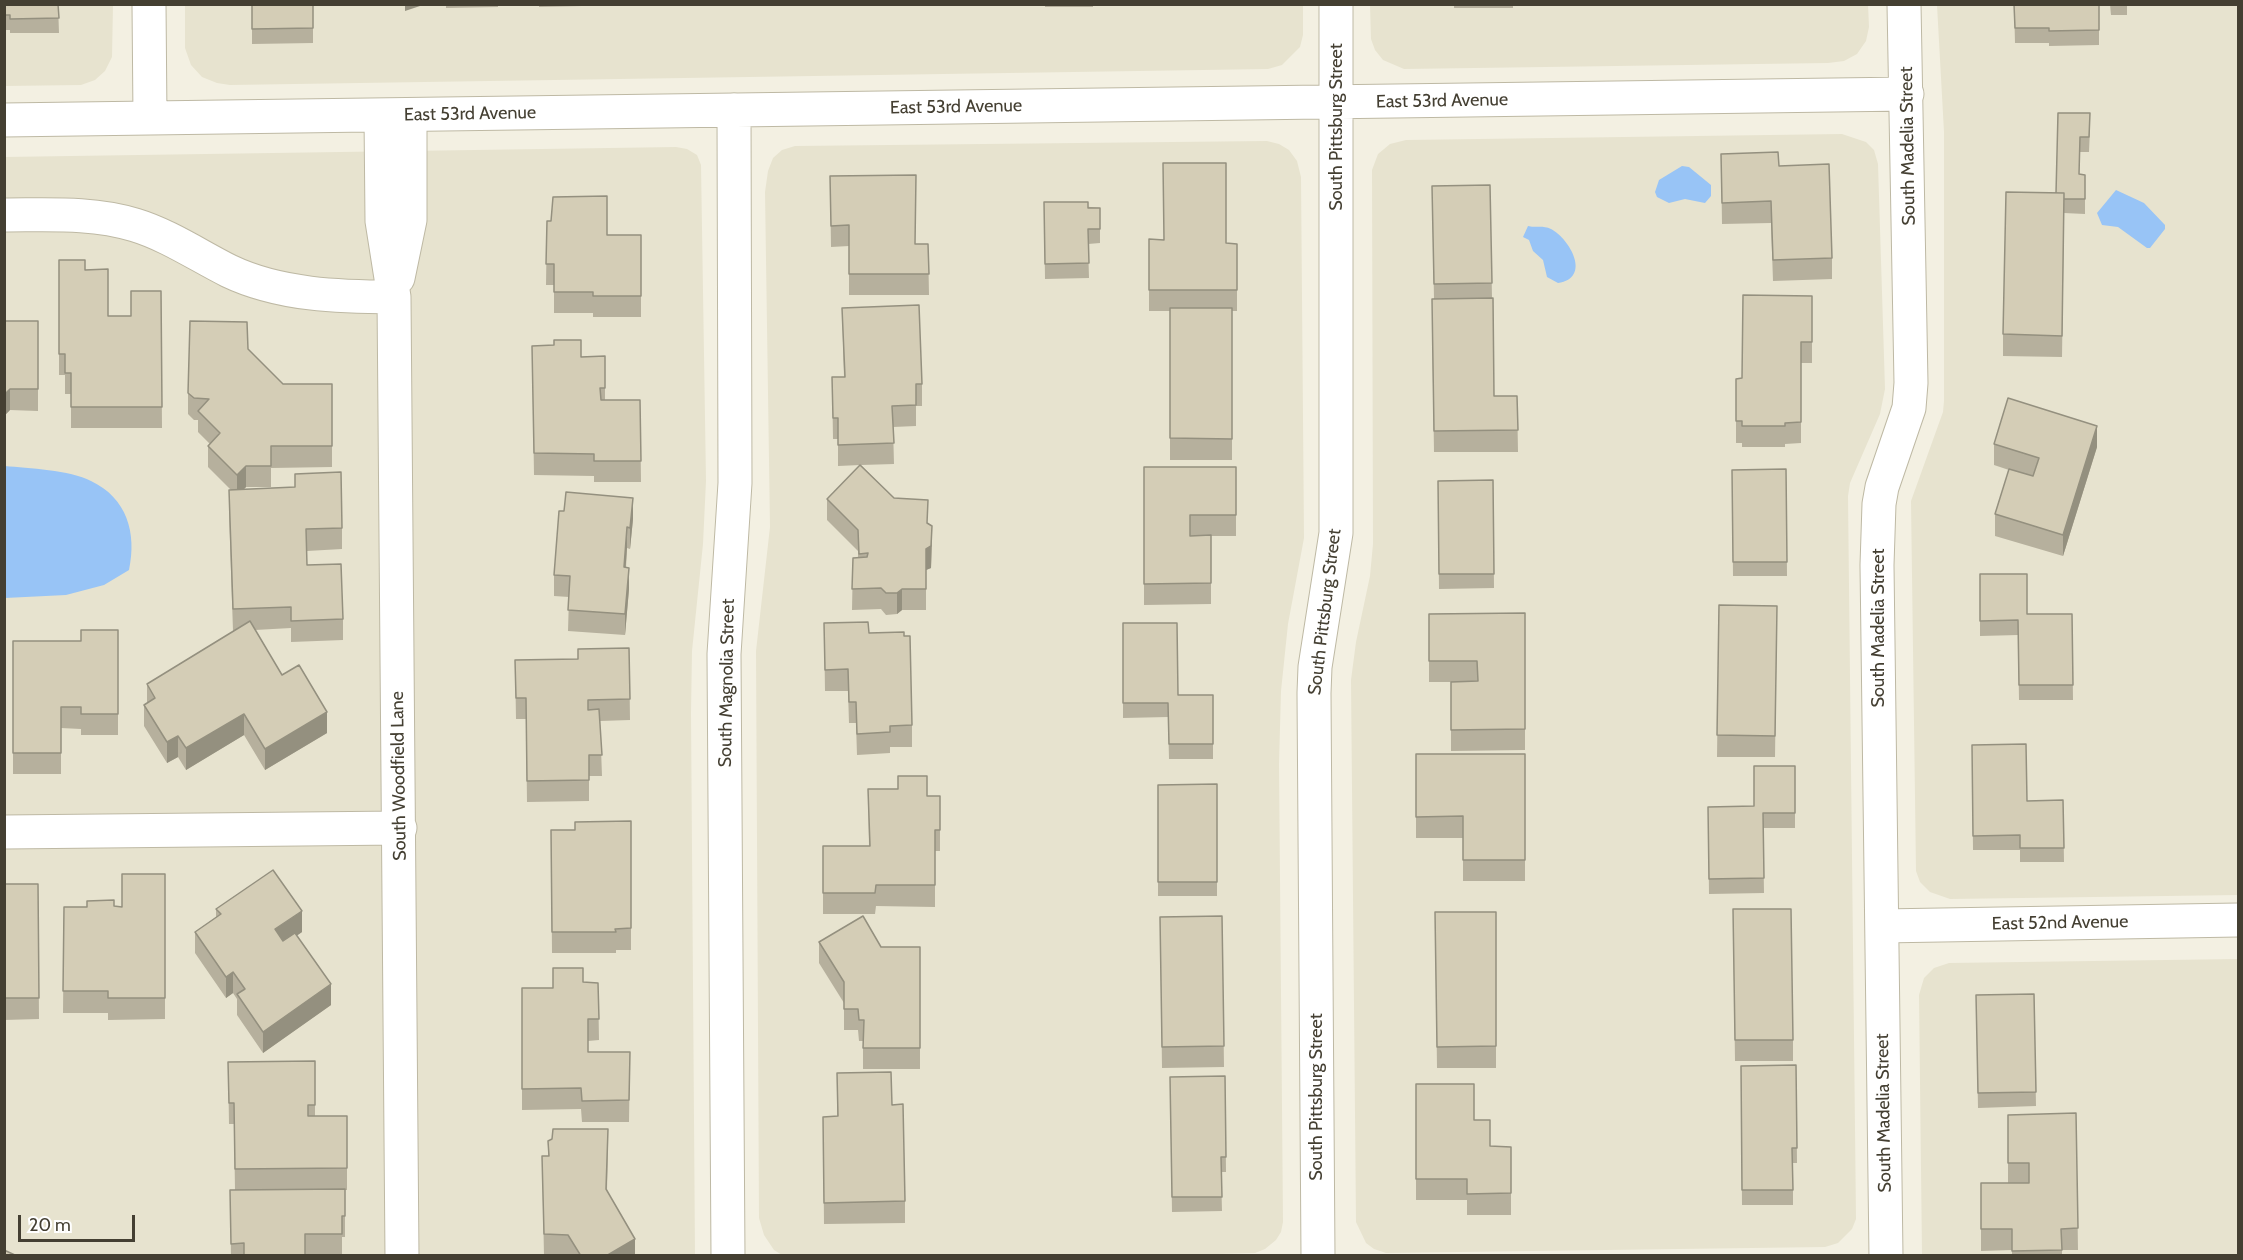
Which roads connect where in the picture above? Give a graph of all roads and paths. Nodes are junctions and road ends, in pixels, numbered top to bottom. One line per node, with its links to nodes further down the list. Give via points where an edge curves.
1 (149, 4): 8 (street)
2 (1336, 4): 5 (street, South Pittsburg Street)
3 (1904, 4): 4 (street, South Madelia Street)
4 (1907, 94): 5 (street, East 53rd Avenue); 15 (street, South Madelia Street, via 1911,383 1909,408 1879,504 1877,566)
5 (1338, 102): 6 (street, East 53rd Avenue); 18 (street, South Pittsburg Street, via 1336,533 1314,693)
6 (734, 110): 7 (street, East 53rd Avenue); 17 (street, South Magnolia Street, via 735,483 724,654)
7 (395, 115): 8 (street, East 53rd Avenue); 11 (street, South Woodfield Lane, via 382,221)
8 (150, 118): 9 (street, East 53rd Avenue)
9 (4, 120)
10 (4, 215): 11 (street, via 92,215 136,225 232,272 286,289 343,297)
11 (394, 297): 12 (street, South Woodfield Lane)
12 (400, 828): 13 (street); 16 (street, South Woodfield Lane)
13 (4, 832)
14 (2238, 920): 15 (street, East 52nd Avenue)
15 (1882, 926): 19 (street, South Madelia Street)
16 (402, 1256)
17 (728, 1256)
18 (1318, 1256)
19 (1886, 1256)

